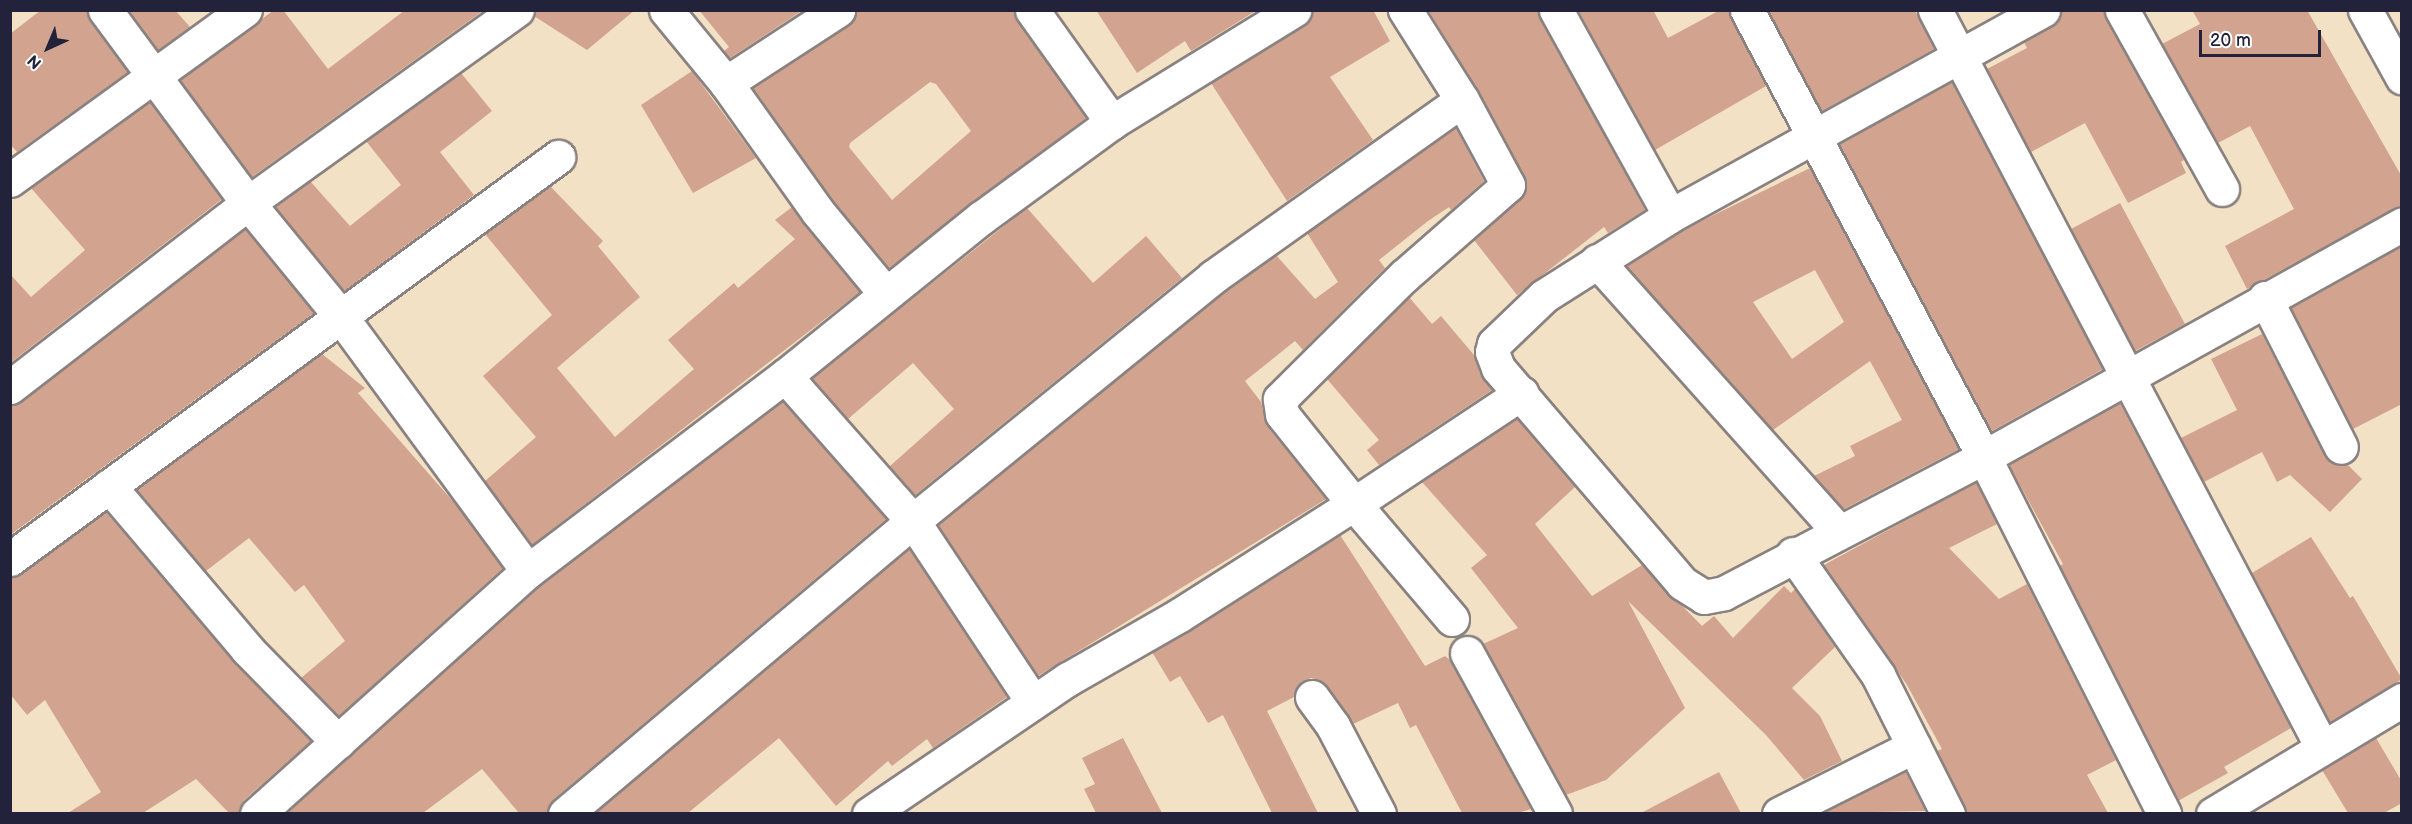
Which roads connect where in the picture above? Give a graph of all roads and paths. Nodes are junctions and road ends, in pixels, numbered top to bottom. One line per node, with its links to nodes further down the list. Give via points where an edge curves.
1 (105, 10): 16 (street)
2 (245, 10): 16 (street)
3 (518, 10): 25 (street)
4 (666, 10): 18 (street)
5 (838, 10): 18 (street)
6 (1032, 10): 20 (street)
7 (1294, 10): 20 (street)
8 (1405, 10): 19 (street)
9 (1556, 10): 26 (street)
10 (1747, 10): 21 (street)
11 (1935, 10): 15 (street)
12 (2043, 10): 15 (street)
13 (2122, 10): 24 (street)
14 (2365, 10): 17 (street)
15 (1959, 55): 21 (street); 33 (street)
16 (153, 74): 23 (street); 25 (street)
17 (2402, 77)
18 (726, 83): 29 (street, via 818,212)
19 (1462, 100): 39 (street, via 1508,184 1404,276 1280,399 1282,414); 40 (street, via 1213,277)
20 (1112, 122): 29 (street)
21 (1813, 138): 26 (street); 37 (street)
22 (558, 157): 31 (street, via 525,185)
23 (10, 180)
24 (2222, 189)
25 (248, 203): 31 (street); 34 (street)
26 (1670, 216): 28 (street)
27 (2402, 224): 30 (street)
28 (1597, 261): 35 (street, via 1544,296 1494,344 1492,352 1498,368); 41 (street)
29 (885, 293): 32 (street)
30 (2265, 298): 33 (street); 36 (street)
31 (339, 314): 38 (street); 44 (street)
32 (785, 376): 40 (street); 44 (street)
33 (2127, 378): 37 (street); 52 (street)
34 (10, 387)
35 (1522, 393): 39 (street); 42 (street, via 1683,583 1704,597 1724,593)
36 (2341, 447)
37 (1984, 457): 41 (street); 60 (street)
38 (109, 486): 43 (street); 50 (street, via 247,649)
39 (1354, 504): 45 (street); 49 (street)
40 (913, 521): 49 (street); 55 (street)
41 (1838, 531): 42 (street)
42 (1793, 554): 51 (street, via 1878,675)
43 (10, 559)
44 (528, 572): 50 (street)
45 (1452, 619)
46 (1467, 653): 57 (street)
47 (1312, 697): 56 (street, via 1333,726)
48 (2402, 700): 52 (street)
49 (1033, 702): 53 (street)
50 (338, 742): 54 (street)
51 (1914, 746): 58 (street); 59 (street)
52 (2322, 747): 61 (street)
53 (879, 810)
54 (256, 813)
55 (565, 813)
56 (1379, 813)
57 (1556, 813)
58 (1779, 813)
59 (1948, 813)
60 (2164, 813)
61 (2213, 813)

